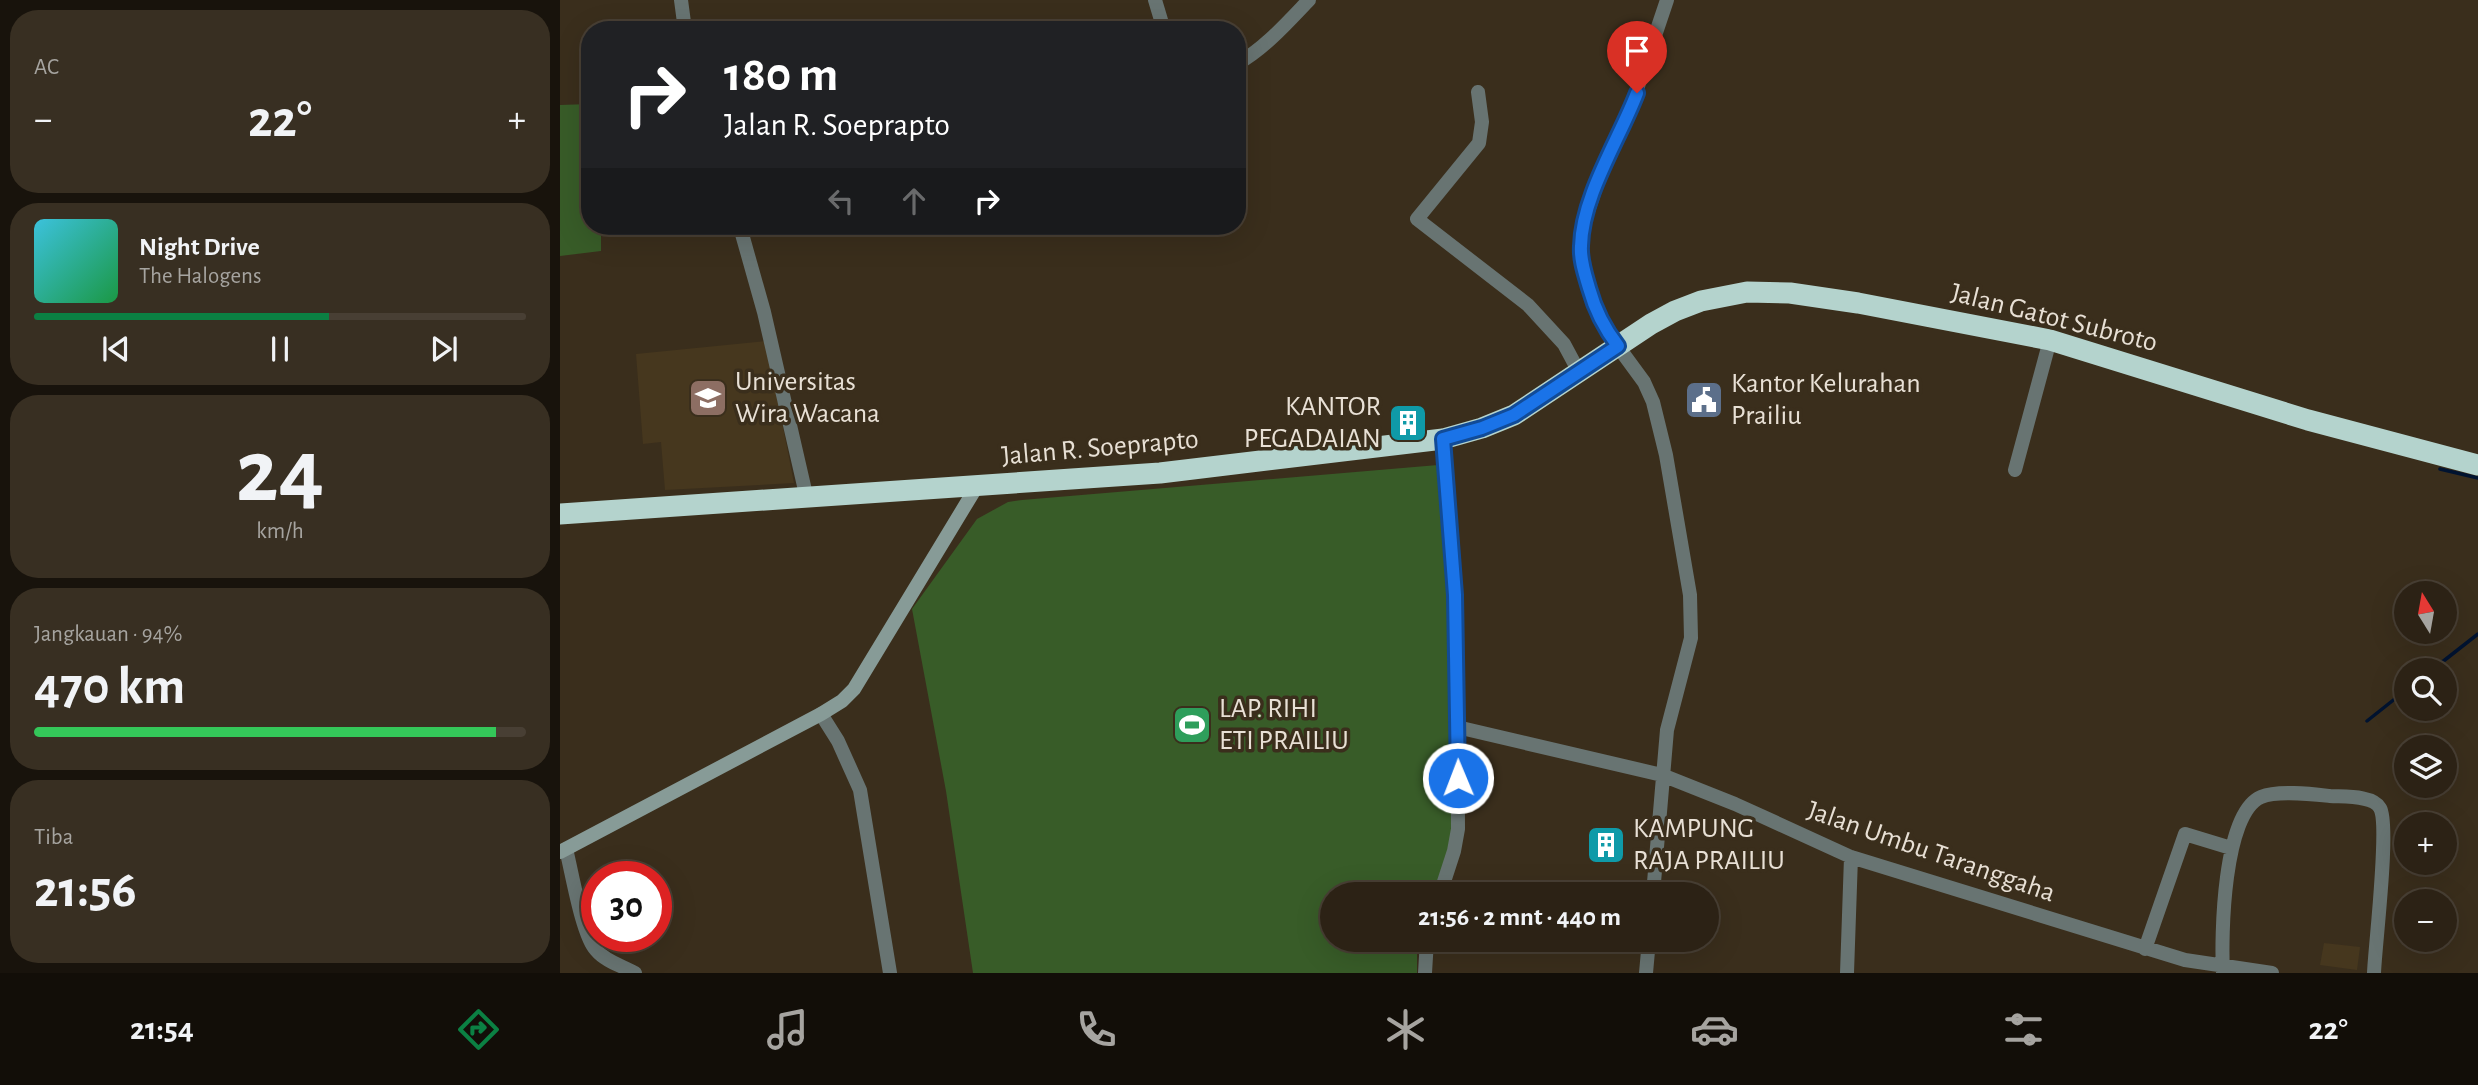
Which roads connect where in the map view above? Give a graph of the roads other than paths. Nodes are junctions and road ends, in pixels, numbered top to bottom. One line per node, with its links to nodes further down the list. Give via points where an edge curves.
1 (681, 0): 5 (street)
2 (1155, 0): 6 (street)
3 (1309, 0): 7 (street)
4 (1667, 0): 11 (street, via 1582,233 1583,266 1592,299)
5 (684, 21)
6 (1161, 21)
7 (1246, 59)
8 (1478, 92): 12 (street, via 1479,143 1417,219 1528,304 1564,344)
9 (742, 235): 17 (street)
10 (2050, 340): 11 (highway, Jalan Gatot Subroto, via 1858,303 1768,292 1701,301 1675,311); 14 (highway, Jalan Gatot Subroto, via 2308,420); 15 (street)
11 (1618, 346): 12 (highway, Jalan R. Soeprapto); 21 (street, via 1653,402 1690,595 1691,638 1667,730)
12 (1579, 372): 13 (highway, Jalan R. Soeprapto, via 1514,415)
13 (1443, 439): 16 (highway, Jalan R. Soeprapto, via 1160,474); 20 (street, via 1455,595)
14 (2478, 465)
15 (2015, 470)
16 (977, 486): 17 (highway, Jalan R. Soeprapto); 19 (street, via 854,689)
17 (807, 499): 18 (highway, Jalan R. Soeprapto)
18 (560, 514)
19 (821, 714): 23 (street); 32 (street, via 860,790)
20 (1457, 727): 21 (street, Jalan Umbu Taranggaha); 25 (street, via 1458,829)
21 (1662, 775): 24 (street, Jalan Umbu Taranggaha); 26 (street)
22 (2231, 848): 27 (street, via 2185,834); 30 (street); 37 (street, via 2244,813 2259,797 2319,795 2377,803 2383,821)
23 (563, 850): 31 (street, via 596,950)
24 (1850, 857): 27 (street, Jalan Umbu Taranggaha); 35 (street)
25 (1444, 882)
26 (1654, 882)
27 (2146, 948): 30 (street, Jalan Umbu Taranggaha)
28 (1426, 952): 33 (street)
29 (1648, 952): 34 (street)
30 (2222, 970): 36 (street, Jalan Umbu Taranggaha)
31 (635, 973)
32 (890, 973)
33 (1425, 973)
34 (1646, 973)
35 (1847, 973)
36 (2272, 973)
37 (2374, 973)

